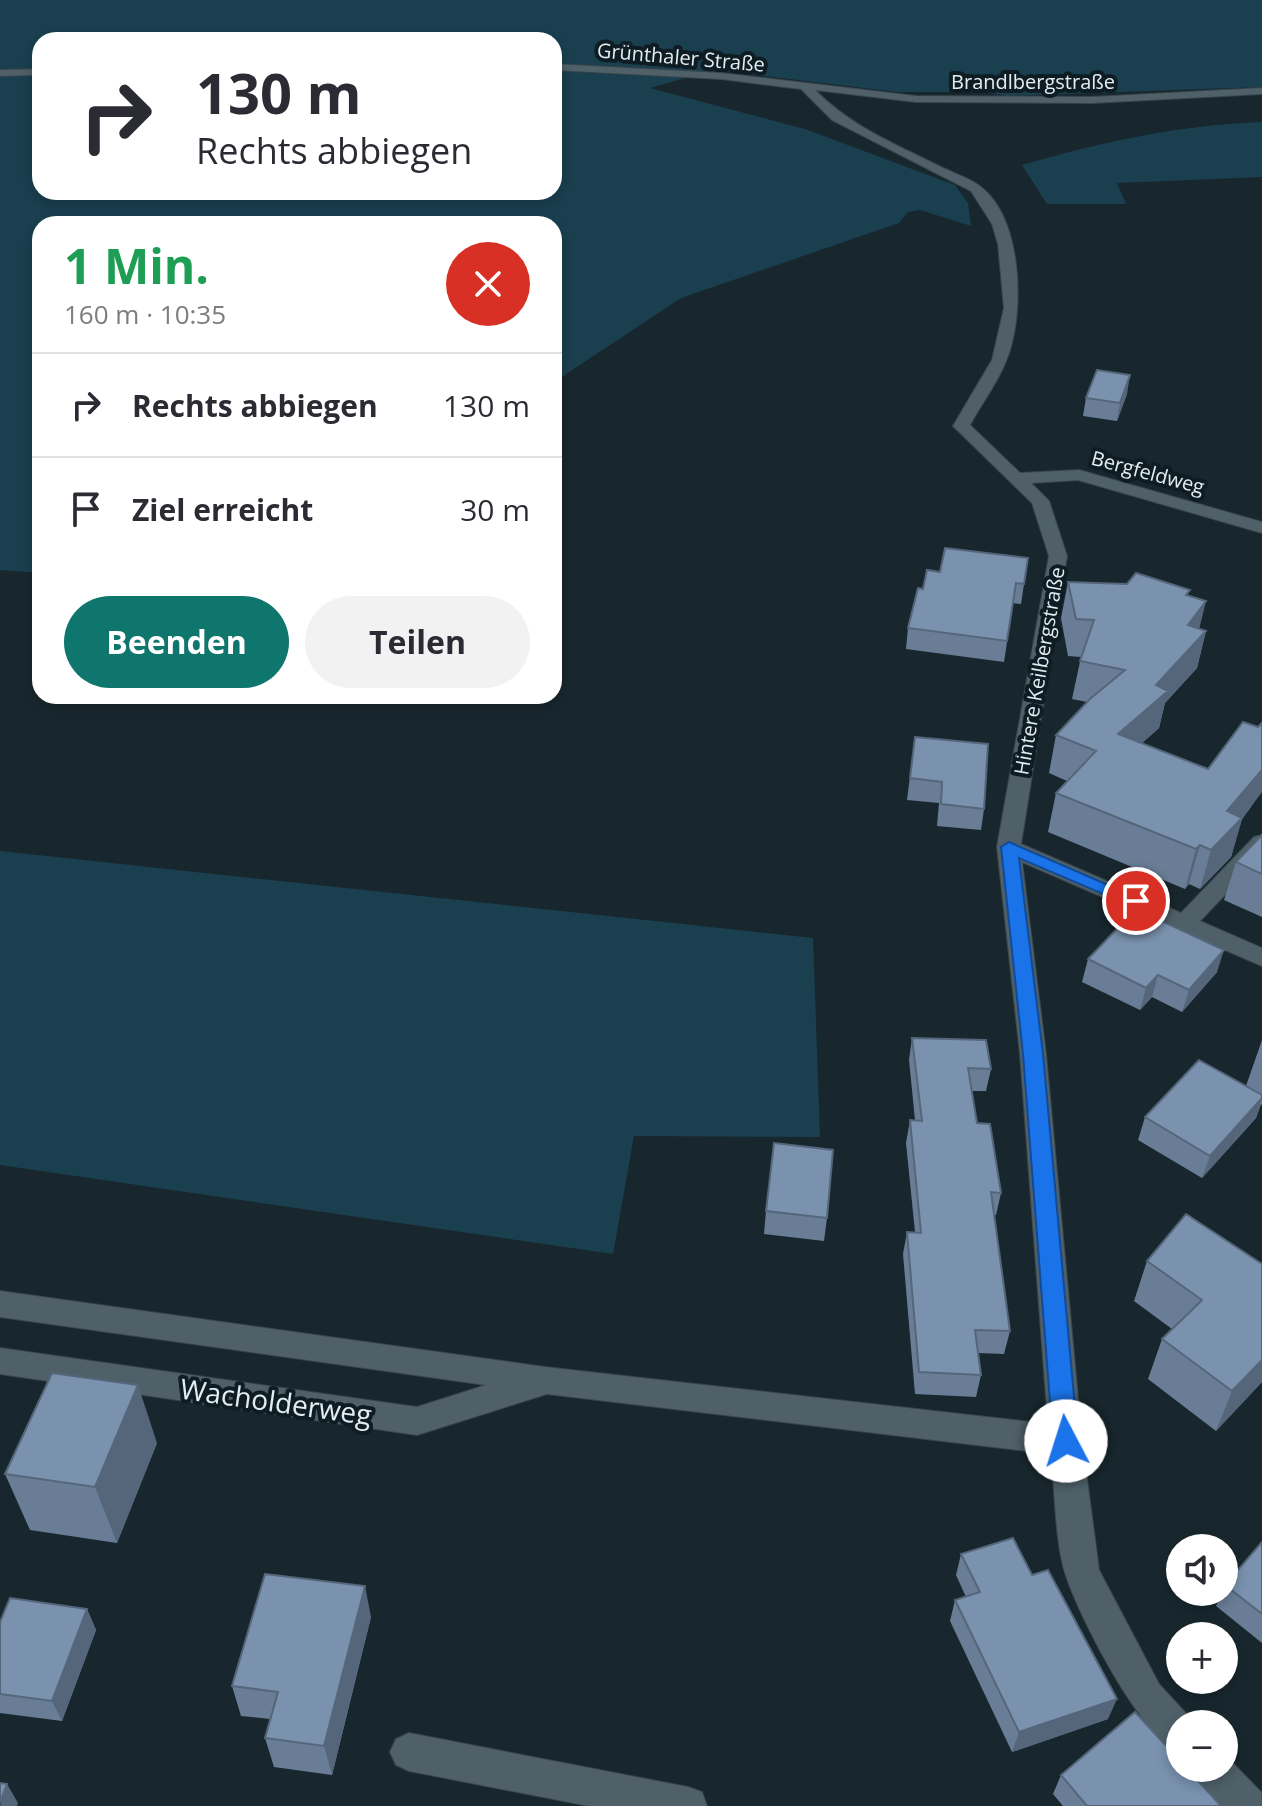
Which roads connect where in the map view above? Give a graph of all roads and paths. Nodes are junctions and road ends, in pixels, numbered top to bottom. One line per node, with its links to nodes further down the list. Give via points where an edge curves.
1 (562, 67): 4 (street, Grünthaler Straße, via 721,76)
2 (32, 72): 3 (street)
3 (0, 73)
4 (805, 87): 5 (street, Brandlbergstraße, via 967,101); 6 (street, Hintere Keilbergstraße, via 836,118 958,177 988,203 1014,287 1002,352 961,426)
5 (1262, 91)
6 (1019, 478): 7 (street, Bergfeldweg, via 1079,475); 9 (street, Hintere Keilbergstraße, via 1040,501 1058,556)
7 (1262, 528)
8 (1262, 842): 10 (street)
9 (1009, 847): 10 (street); 15 (street, Hintere Keilbergstraße, via 1033,1054)
10 (1186, 922): 11 (street)
11 (1262, 958)
12 (0, 1304): 14 (street, Wacholderweg)
13 (0, 1361): 14 (street, Wacholderweg, via 417,1421)
14 (547, 1380): 15 (street, Wacholderweg)
15 (1066, 1441): 16 (street, Hintere Keilbergstraße, via 1082,1573 1146,1697)
16 (1166, 1719)
17 (409, 1752): 19 (street)
18 (1224, 1782): 20 (street)
19 (688, 1806)
20 (1247, 1806)

